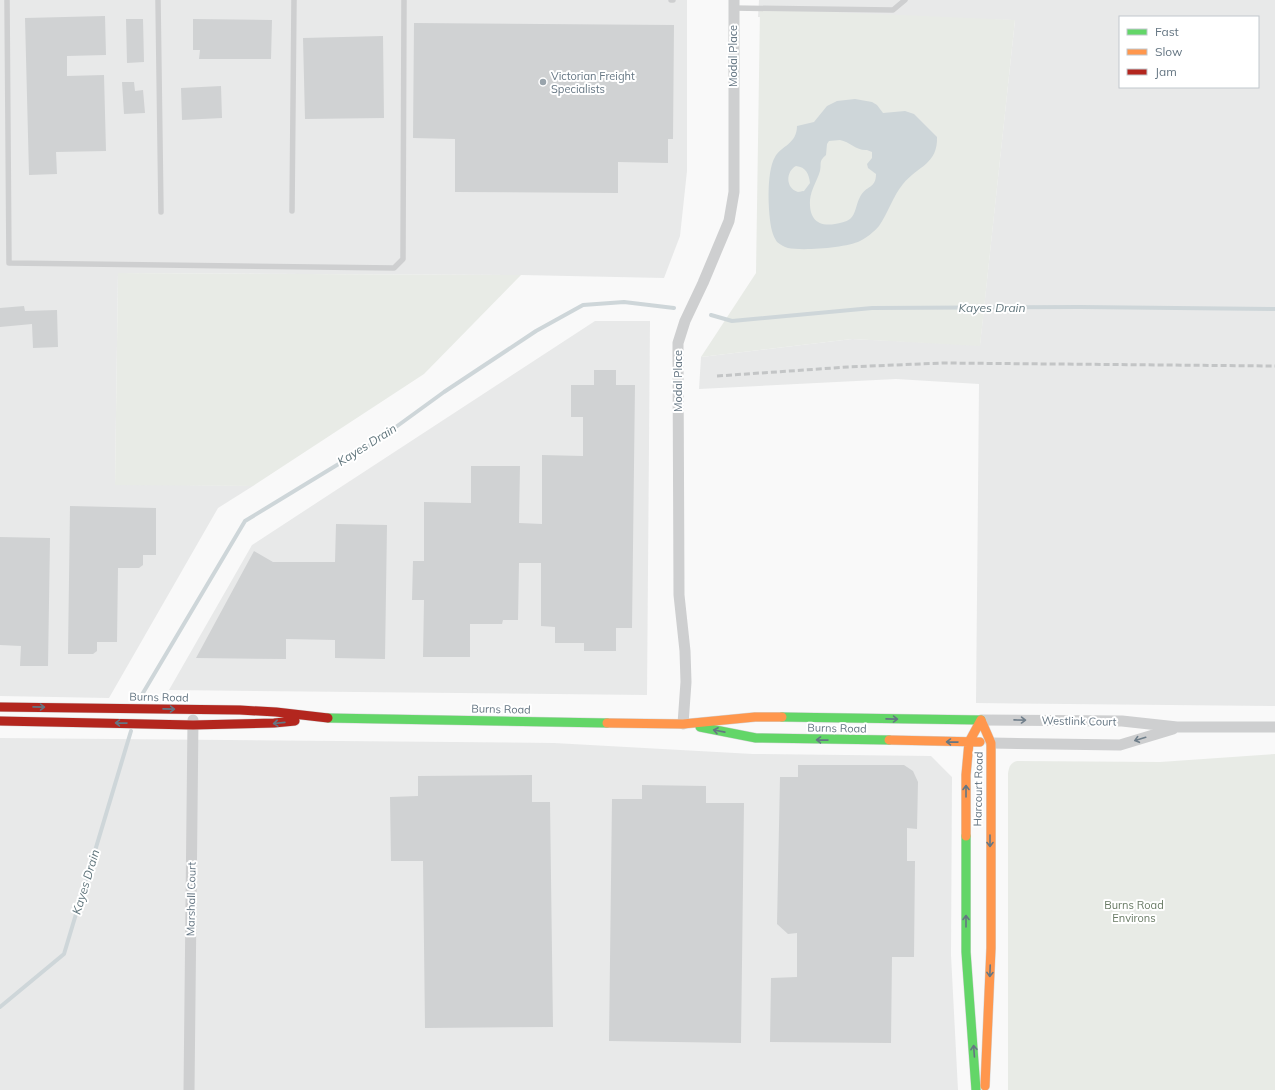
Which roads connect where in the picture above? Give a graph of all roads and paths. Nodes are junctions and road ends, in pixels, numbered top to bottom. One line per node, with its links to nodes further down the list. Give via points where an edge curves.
1 (7, 0): 4 (lane, via 9,263 394,268 403,259)
2 (158, 0): 8 (lane)
3 (294, 0): 7 (lane)
4 (404, 0)
5 (905, 0): 6 (lane, via 893,10)
6 (734, 4): 14 (street, Modal Place, via 734,192 728,221 685,321 678,344 679,595 686,682)
7 (292, 210)
8 (161, 212)
9 (0, 707): 10 (street, Burns Road, one-way to 10)
10 (194, 709): 11 (street, Burns Road, via 276,712); 15 (street, Marshall Court)
11 (318, 718): 14 (street, Burns Road); 15 (street, Burns Road, one-way to 15, via 274,723)
12 (981, 720): 14 (street, Burns Road, one-way to 12, via 755,717); 16 (street, Westlink Court, one-way to 16, via 1122,721); 18 (street, Harcourt Road); 19 (street, Harcourt Road)
13 (0, 721): 15 (street, Burns Road, one-way to 13)
14 (683, 724): 18 (street, Burns Road, one-way to 14, via 756,738)
15 (193, 725): 20 (street, Marshall Court)
16 (1177, 727): 17 (street, Westlink Court); 19 (street, Westlink Court, one-way to 19, via 1120,745)
17 (1275, 727)
18 (969, 742): 19 (street, Burns Road); 21 (street, Harcourt Road, one-way to 18, via 966,952 966,775)
19 (991, 743): 22 (street, Harcourt Road, one-way to 22, via 991,948)
20 (189, 1090)
21 (976, 1090)
22 (985, 1090)

